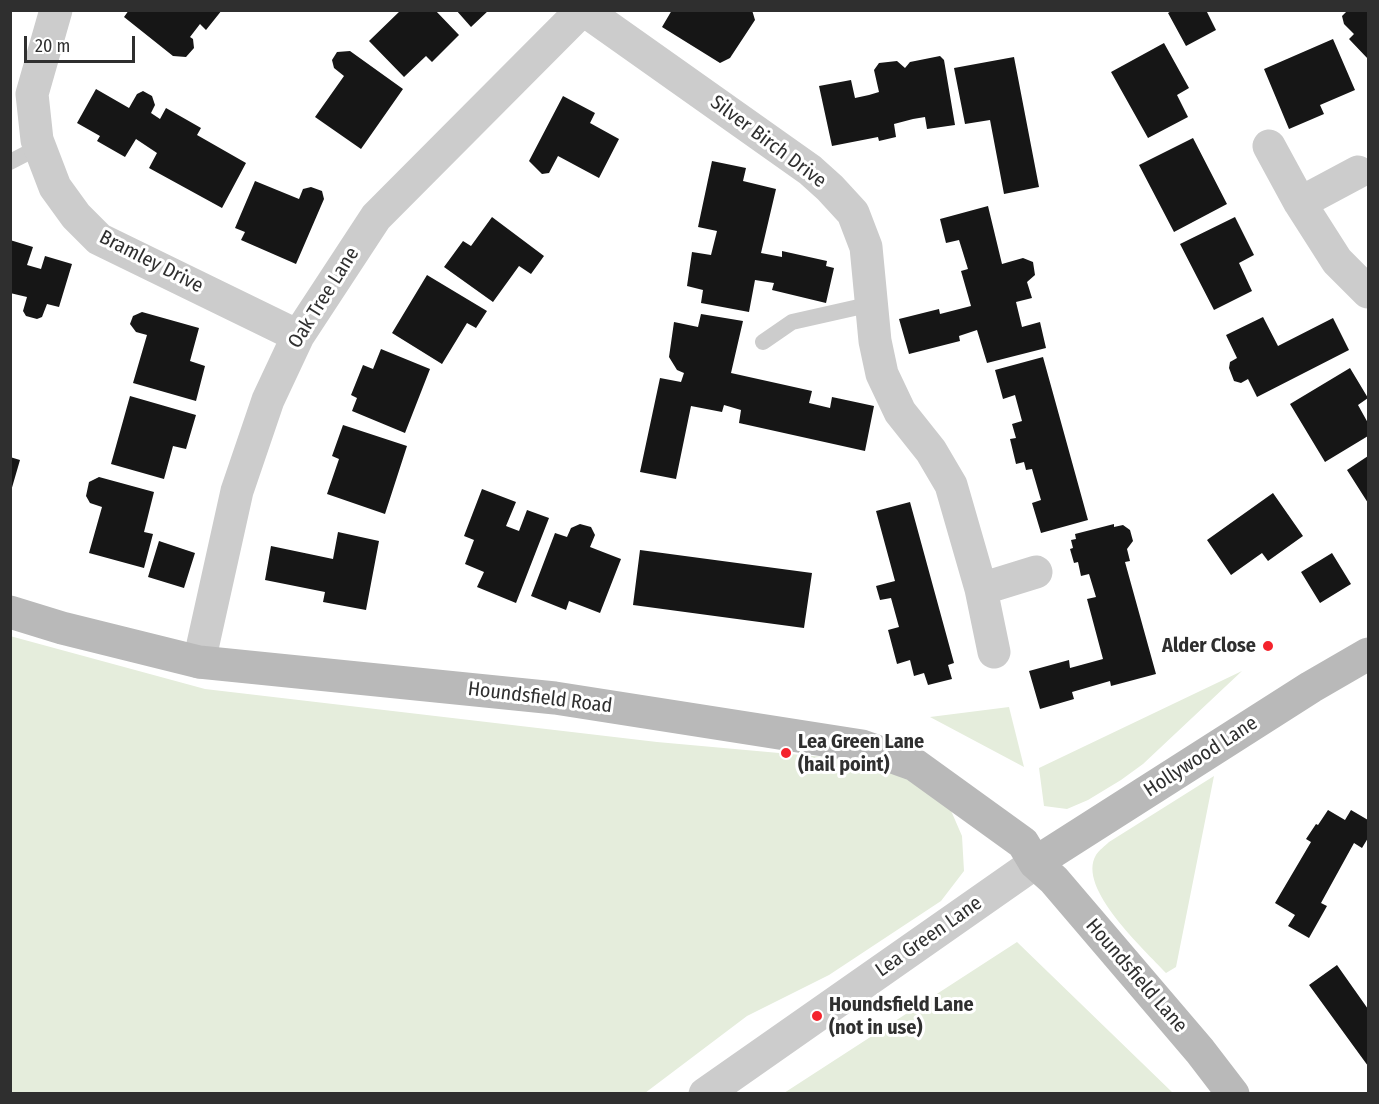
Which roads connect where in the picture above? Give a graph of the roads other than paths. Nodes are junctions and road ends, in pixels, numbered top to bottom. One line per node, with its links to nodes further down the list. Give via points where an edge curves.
1 (56, 10): 4 (street, Bramley Drive, via 32,94)
2 (583, 10): 8 (street, Silver Birch Drive, via 830,188 853,213 866,247); 9 (street, Oak Tree Lane, via 376,217)
3 (1269, 146): 6 (street)
4 (25, 154): 9 (street, Bramley Drive, via 99,239)
5 (1358, 172): 6 (street)
6 (1300, 203): 7 (street, via 1337,261)
7 (1368, 292)
8 (872, 304): 10 (lane, via 792,322); 12 (street, Silver Birch Drive, via 874,341 882,374 900,412 931,451 951,485)
9 (298, 336): 16 (street, Oak Tree Lane, via 268,400 237,491)
10 (763, 342)
11 (1036, 572): 12 (street)
12 (981, 589): 14 (street, Silver Birch Drive)
13 (10, 612): 16 (street, Houndsfield Road)
14 (994, 652)
15 (1368, 654): 17 (street, Hollywood Lane)
16 (199, 662): 17 (street, Houndsfield Road, via 555,698 862,746 915,765 1023,843)
17 (1035, 863): 18 (street, Lea Green Lane); 19 (street, Houndsfield Lane, via 1054,880)
18 (705, 1094)
19 (1233, 1094)

